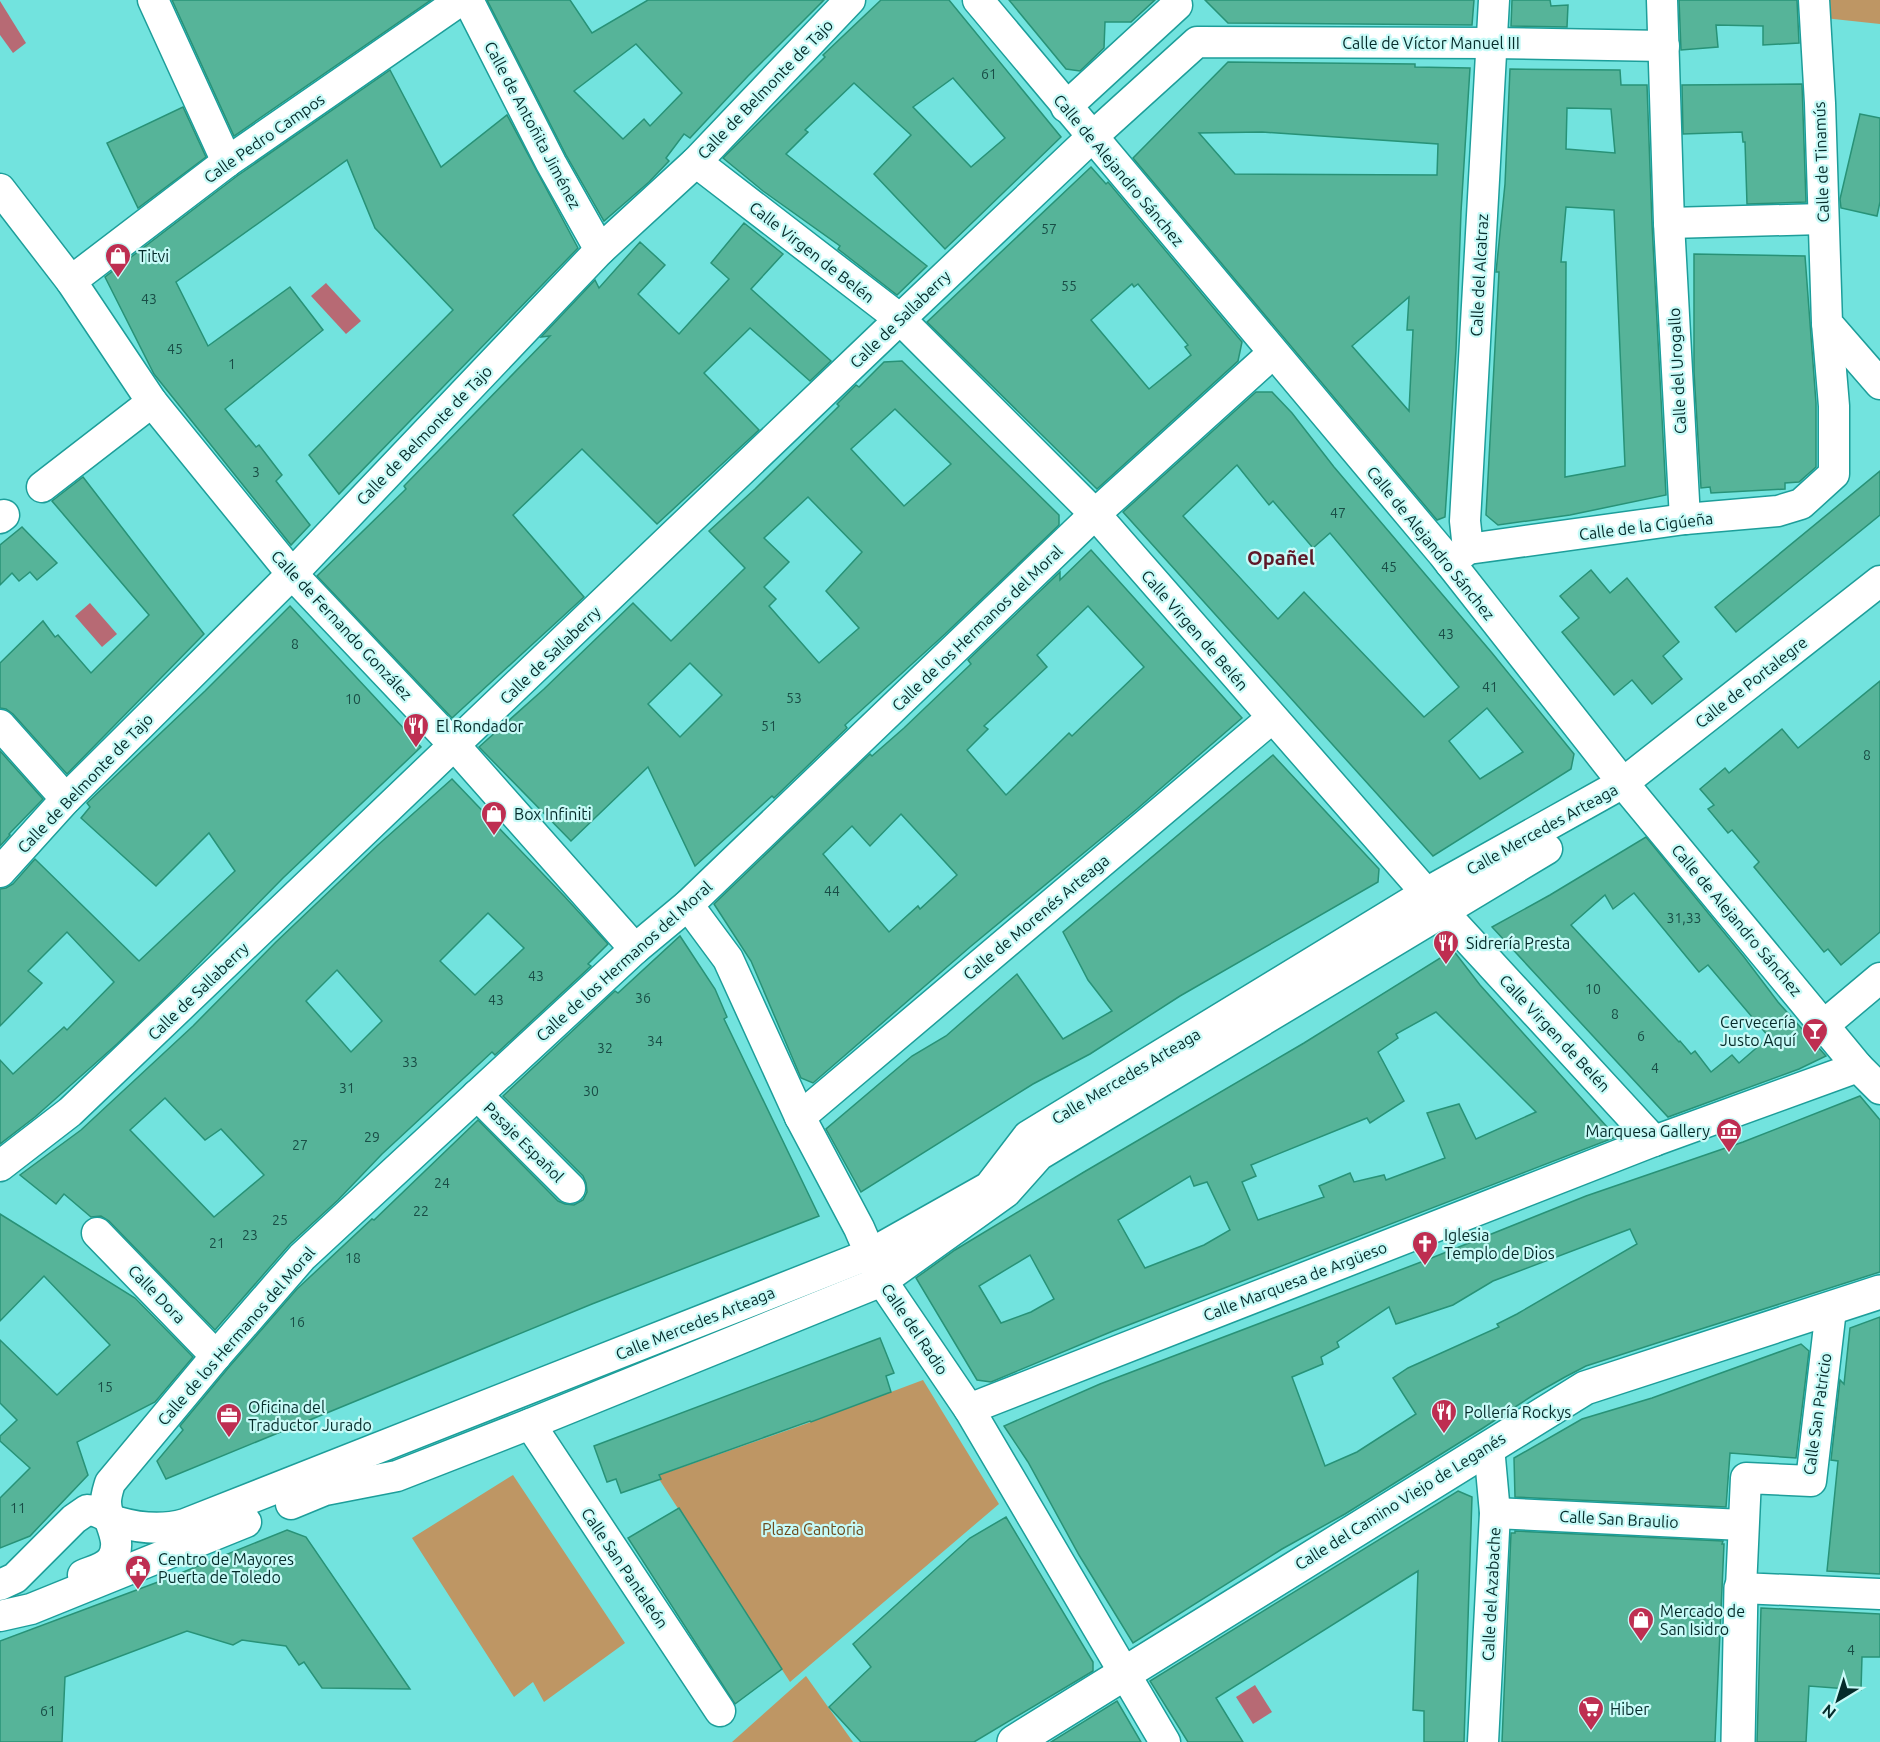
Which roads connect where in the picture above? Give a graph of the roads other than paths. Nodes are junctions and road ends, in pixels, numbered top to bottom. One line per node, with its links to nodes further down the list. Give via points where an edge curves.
1 (153, 0): 15 (street)
2 (461, 0): 15 (street, Calle Pedro Campos)
3 (468, 0): 20 (street, Calle de Antoñita Jiménez)
4 (850, 0): 16 (street, Calle de Belmonte de Tajo)
5 (1494, 0): 11 (street, Calle del Alcatraz)
6 (1662, 0): 12 (street, Calle del Urogallo)
7 (1814, 0): 18 (street, Calle de Tinamús)
8 (1177, 2): 10 (street); 13 (street)
9 (987, 7): 13 (street, Calle de Alejandro Sánchez)
10 (1197, 42): 11 (street, Calle de Víctor Manuel III); 14 (street)
11 (1492, 43): 12 (street, Calle de Víctor Manuel III); 31 (street, Calle del Alcatraz, via 1465,521)
12 (1664, 46): 19 (street, Calle del Urogallo)
13 (1066, 107): 14 (street, Calle de Alejandro Sánchez)
14 (1092, 137): 22 (street, Calle de Sallaberry); 24 (street, Calle de Alejandro Sánchez)
15 (227, 162): 21 (street, Calle Pedro Campos)
16 (696, 162): 20 (street, Calle de Belmonte de Tajo); 22 (street, Calle Virgen de Belén)
17 (0, 189): 21 (street, Calle de Fernando González)
18 (1822, 219): 19 (street); 23 (street, Calle de Tinamús)
19 (1669, 223): 30 (street, Calle del Urogallo)
20 (600, 250): 32 (street, Calle de Belmonte de Tajo)
21 (71, 281): 26 (street, Calle de Fernando González)
22 (900, 320): 29 (street, Calle Virgen de Belén); 36 (street, Calle de Sallaberry)
23 (1827, 323): 25 (street); 27 (street, Calle de Tinamús, via 1834,406)
24 (1273, 353): 29 (street, Calle de los Hermanos del Moral); 31 (street, Calle de Alejandro Sánchez)
25 (1880, 384)
26 (152, 402): 28 (street); 32 (street, Calle de Fernando González)
27 (1834, 474): 30 (street, Calle de la Cigúeña, via 1801,504 1778,511)
28 (42, 487)
29 (1095, 514): 34 (street, Calle Virgen de Belén); 41 (street, Calle de los Hermanos del Moral)
30 (1685, 519): 31 (street, Calle de la Cigúeña)
31 (1459, 556): 37 (street, Calle de Alejandro Sánchez)
32 (292, 574): 36 (street, Calle de Fernando González); 38 (street, Calle de Belmonte de Tajo)
33 (1880, 581): 37 (street, Calle de Portalegre)
34 (1272, 718): 40 (street, Calle Virgen de Belén); 48 (street, Calle de Morenés Arteaga)
35 (0, 725): 38 (street)
36 (455, 746): 42 (street, Calle de Fernando González); 50 (street, Calle de Sallaberry, via 70,1112)
37 (1623, 783): 40 (street, Calle Mercedes Arteaga, via 1611,810); 44 (street, Calle de Alejandro Sánchez)
38 (66, 799): 39 (street, Calle de Belmonte de Tajo)
39 (0, 872)
40 (1434, 902): 49 (street, Calle Virgen de Belén); 53 (street, Calle Mercedes Arteaga, via 1028,1136 989,1187); 54 (street, Calle Mercedes Arteaga, via 1039,1155 1006,1192)
41 (688, 904): 42 (street, Calle de los Hermanos del Moral); 48 (street, Calle del Radio, via 728,959)
42 (635, 949): 47 (street, Calle de los Hermanos del Moral)
43 (1880, 978): 44 (street)
44 (1824, 1025): 45 (street, Calle de Alejandro Sánchez)
45 (1858, 1067): 46 (street, Calle de Alejandro Sánchez); 49 (street, Calle Marquesa de Argüeso)
46 (1880, 1089)
47 (477, 1095): 51 (street, Pasaje Español); 57 (street, Calle de los Hermanos del Moral, via 302,1257)
48 (800, 1117): 53 (street, Calle del Radio)
49 (1654, 1141): 58 (street, Calle Marquesa de Argüeso)
50 (0, 1166)
51 (570, 1188)
52 (97, 1233): 57 (street, Calle Dora)
53 (870, 1254): 54 (street, Calle del Radio); 62 (street, Calle Mercedes Arteaga, via 185,1524 161,1528 120,1523)
54 (882, 1281): 58 (street, Calle del Radio); 59 (street, Calle Mercedes Arteaga)
55 (1880, 1292): 56 (street, Calle del Camino Viejo de Leganés)
56 (1831, 1309): 60 (street, Calle del Camino Viejo de Leganés, via 1585,1388); 63 (street, Calle San Patricio, via 1811,1481 1746,1478)
57 (216, 1356): 62 (street, Calle de los Hermanos del Moral, via 110,1483 105,1504)
58 (969, 1409): 69 (street, Calle del Radio)
59 (530, 1424): 67 (street, Calle Mercedes Arteaga, via 397,1476 325,1490); 70 (street, Calle San Pantaleón)
60 (1489, 1447): 61 (street, Calle del Azabache); 69 (street, Calle del Camino Viejo de Leganés)
61 (1495, 1513): 63 (street, Calle San Braulio); 73 (street, Calle del Azabache)
62 (108, 1517): 64 (street, via 93,1510 81,1513); 67 (street, via 116,1545 112,1558 104,1567 47,1591)
63 (1743, 1525): 65 (street, Calle San Patricio)
64 (7, 1582)
65 (1742, 1588): 66 (street); 74 (street, Calle San Patricio)
66 (1880, 1594)
67 (31, 1609): 68 (street, Calle Mercedes Arteaga)
68 (0, 1616)
69 (1124, 1673): 71 (street, Calle del Camino Viejo de Leganés); 72 (street, Calle del Radio)
70 (720, 1711)
71 (1014, 1742)
72 (1165, 1742)
73 (1483, 1742)
74 (1738, 1742)

